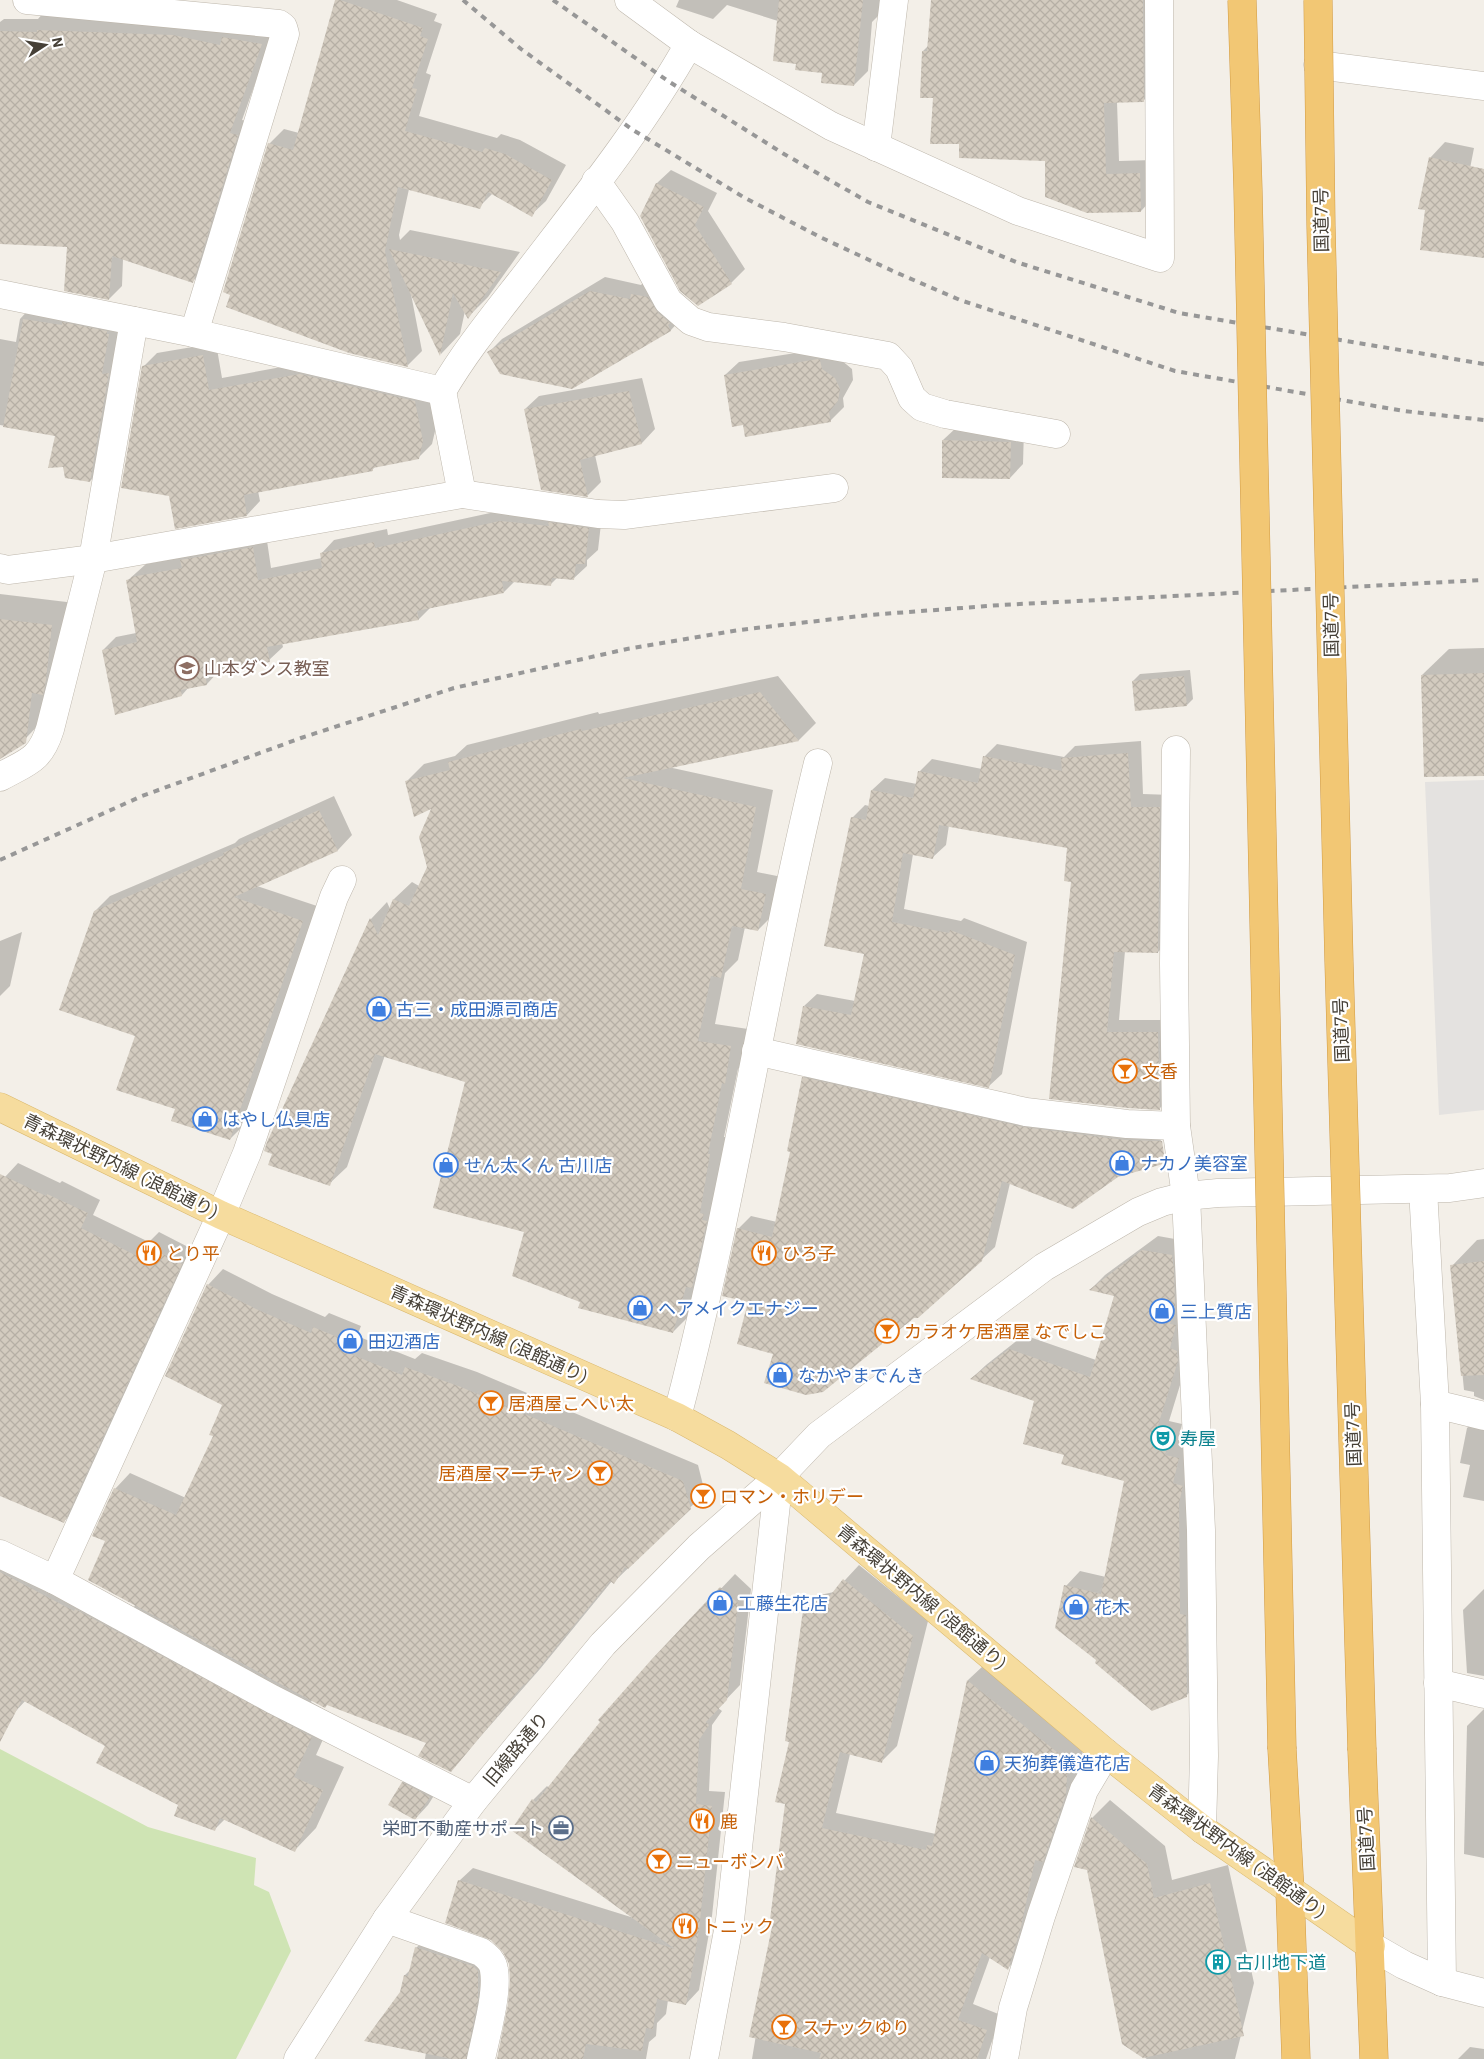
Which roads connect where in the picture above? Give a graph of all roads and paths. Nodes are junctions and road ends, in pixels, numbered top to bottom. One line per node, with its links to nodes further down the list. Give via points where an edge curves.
1 (27, 0): 7 (street)
2 (629, 0): 8 (street)
3 (894, 0): 11 (street)
4 (1159, 0): 11 (street, via 1160,258 1018,211)
5 (1242, 0): 44 (highway, bridge, via 1282,1749)
6 (1318, 0): 9 (highway, 国道7号, bridge)
7 (168, 7): 15 (street, via 279,24 284,27 285,34)
8 (689, 44): 11 (street, via 830,126); 12 (street, via 668,81)
9 (1318, 65): 10 (street); 46 (highway, 国道7号, bridge, via 1340,992 1362,1750)
10 (1484, 86)
11 (876, 147)
12 (596, 181): 16 (street, via 478,336); 17 (street, via 625,222 668,301 690,321 708,327 888,356 899,368 912,398 922,407)
13 (0, 294): 14 (street)
14 (134, 321): 15 (street); 20 (street)
15 (194, 333): 16 (street)
16 (442, 391): 19 (street)
17 (1056, 434)
18 (834, 488): 19 (street, via 624,515)
19 (462, 494): 20 (street)
20 (93, 559): 21 (street, via 8,570); 24 (street, via 46,745 38,755)
21 (0, 568)
22 (1176, 750): 28 (street)
23 (818, 763): 26 (street)
24 (0, 778)
25 (342, 880): 32 (street, via 247,1153)
26 (756, 1051): 28 (street, via 1026,1112 1127,1124); 35 (street, via 694,1351)
27 (0, 1107): 32 (main road, 青森環状野内線 (浪館通り))
28 (1176, 1126): 31 (street)
29 (1484, 1183): 30 (street, 旧線路通り)
30 (1423, 1189): 31 (street, 旧線路通り); 33 (street)
31 (1186, 1196): 36 (street, 旧線路通り, via 1138,1212 1044,1267 820,1436); 43 (street, via 1201,1530)
32 (221, 1215): 35 (main road, 青森環状野内線 (浪館通り)); 38 (street)
33 (1435, 1404): 34 (street); 39 (street)
34 (1484, 1416)
35 (677, 1417): 36 (main road, 青森環状野内線 (浪館通り))
36 (779, 1478): 41 (main road, 青森環状野内線 (浪館通り)); 42 (street, 旧線路通り, via 699,1547 603,1644); 51 (street, via 730,1920)
37 (0, 1554): 38 (street)
38 (55, 1580): 42 (street, via 272,1699)
39 (1438, 1683): 40 (street); 47 (street)
40 (1484, 1694)
41 (1106, 1753): 43 (main road, 青森環状野内線 (浪館通り)); 52 (street, via 1084,1790 1041,1916 1013,2008)
42 (473, 1801): 45 (street, 旧線路通り)
43 (1202, 1829): 44 (main road, 青森環状野内線 (浪館通り))
44 (1290, 1892): 46 (main road, 青森環状野内線 (浪館通り)); 53 (highway)
45 (386, 1919): 49 (street, 旧線路通り); 50 (street, via 481,1952 491,1960 494,1988)
46 (1371, 1946): 47 (street); 54 (highway, 国道7号)
47 (1442, 1982): 48 (street)
48 (1484, 1993)
49 (298, 2059)
50 (481, 2059)
51 (704, 2059)
52 (1004, 2059)
53 (1296, 2059)
54 (1374, 2059)

